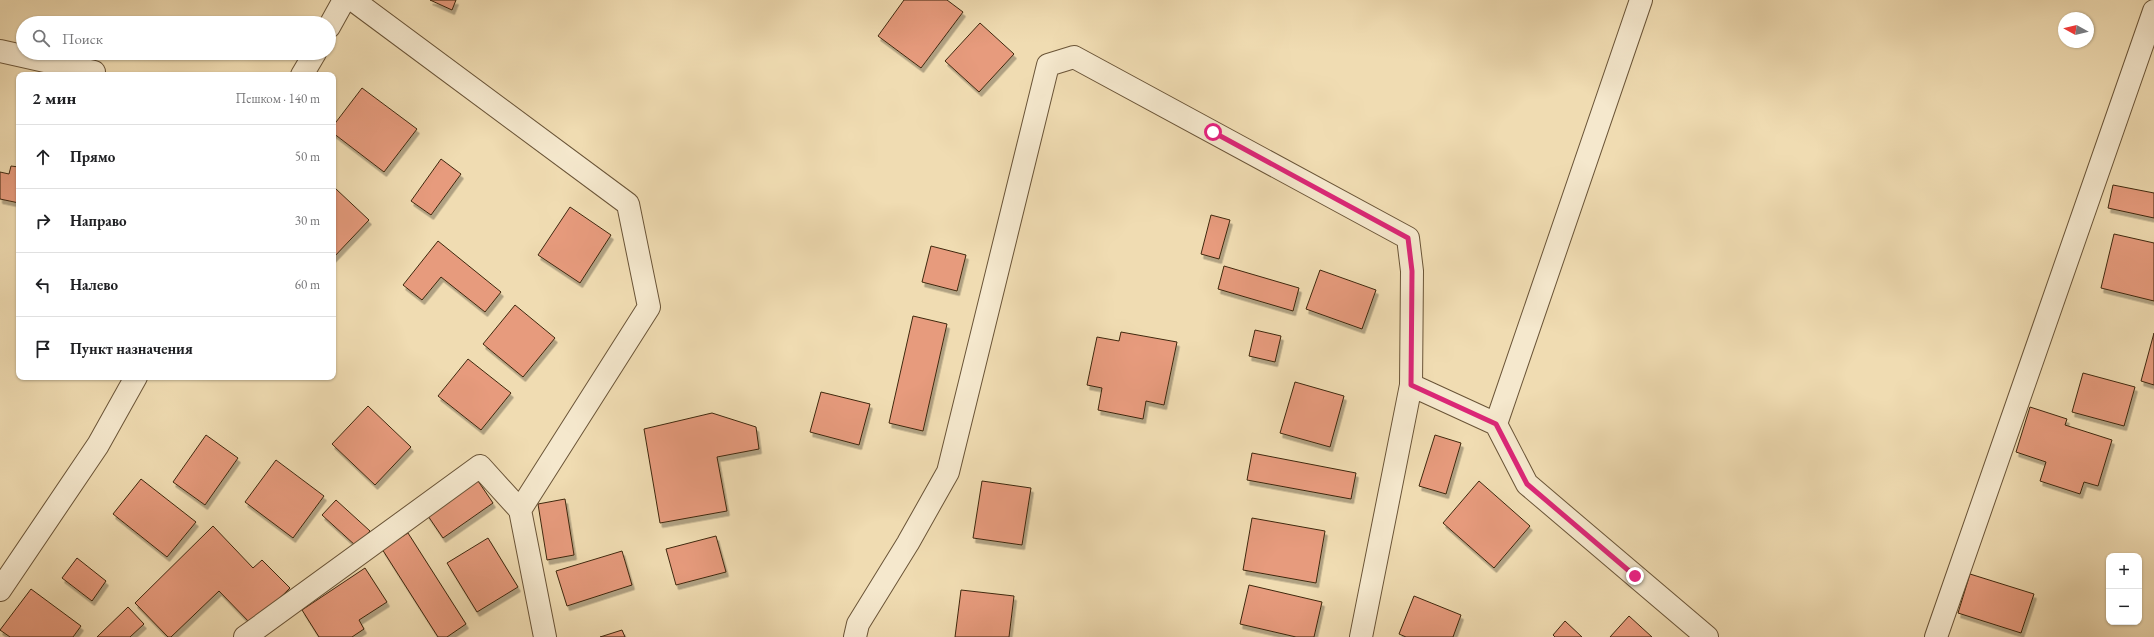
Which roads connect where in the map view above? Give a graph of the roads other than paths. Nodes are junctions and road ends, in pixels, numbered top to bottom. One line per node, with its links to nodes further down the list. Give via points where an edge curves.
1 (344, 0): 5 (street)
2 (353, 0): 15 (street, via 628,204 649,307)
3 (1641, 0): 14 (street)
4 (2154, 11): 22 (street)
5 (335, 16)
6 (0, 51): 7 (street)
7 (16, 55)
8 (40, 60): 10 (street)
9 (310, 60): 11 (street)
10 (94, 72)
11 (304, 72)
12 (134, 380): 16 (street, via 98,445)
13 (1411, 385): 14 (street); 19 (street, via 1412,271 1408,238 1074,57 1048,65 948,472 858,624); 20 (street)
14 (1496, 424): 21 (street, via 1527,484)
15 (520, 510): 17 (street, via 480,466); 18 (street)
16 (0, 590)
17 (245, 637)
18 (545, 637)
19 (855, 637)
20 (1361, 637)
21 (1707, 637)
22 (1936, 637)

